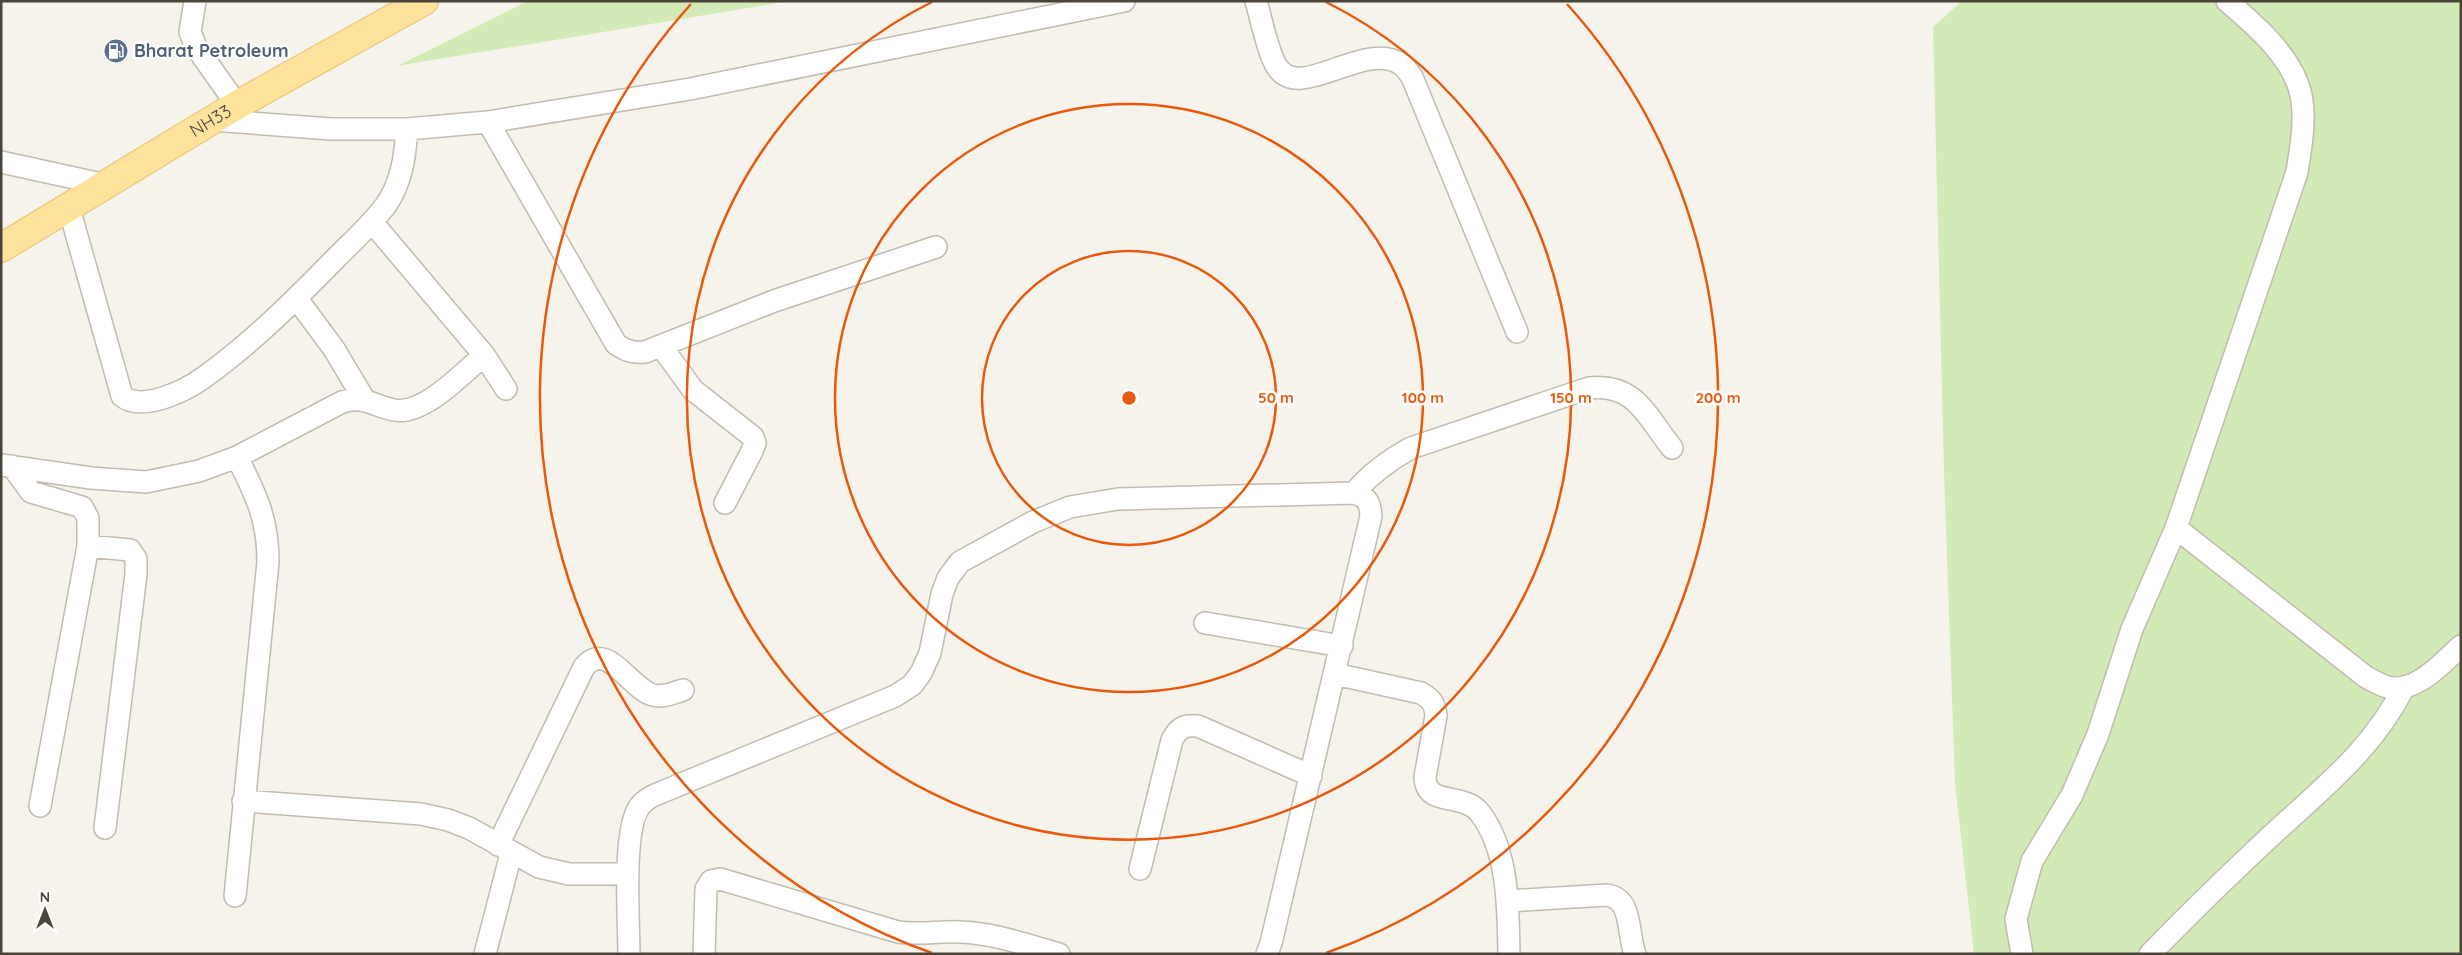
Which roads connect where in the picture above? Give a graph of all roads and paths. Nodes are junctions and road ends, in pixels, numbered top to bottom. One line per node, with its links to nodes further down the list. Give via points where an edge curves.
1 (195, 1): 6 (street, via 190,32 196,47)
2 (424, 1): 6 (main road, NH33)
3 (1124, 1): 8 (street, via 690,89)
4 (1256, 1): 17 (street, via 1276,66 1284,75 1296,79 1311,76 1371,57 1387,58 1402,65 1412,77)
5 (2227, 1): 27 (street, via 2250,21 2287,63 2301,94 2304,129 2297,172)
6 (238, 105): 7 (main road, NH33)
7 (212, 120): 9 (street, via 331,129); 11 (main road, NH33)
8 (488, 122): 9 (street); 18 (street, via 616,344 634,353)
9 (407, 129): 13 (street, via 405,159 397,184)
10 (1, 162): 11 (street)
11 (106, 185): 12 (main road, NH33)
12 (69, 208): 15 (main road, NH33); 16 (street, via 119,387 122,396 130,402 164,398 202,379)
13 (372, 222): 16 (street); 19 (street)
14 (936, 247): 18 (street, via 774,301)
15 (1, 248)
16 (297, 298): 21 (street, via 334,349)
17 (1517, 332)
18 (661, 346): 26 (street, via 694,390 753,437 752,451)
19 (484, 355): 20 (street); 21 (street, via 424,404 410,410 396,411)
20 (506, 388)
21 (365, 401): 23 (street, via 353,398 342,402)
22 (1672, 448): 25 (street, via 1634,399 1622,390 1606,386 1589,388 1411,448 1388,461)
23 (236, 457): 24 (street, via 199,471 146,482); 36 (street, via 263,515 268,538)
24 (7, 466): 28 (street, via 31,492 82,507 88,518)
25 (1354, 493): 30 (street, via 1365,496 1371,516); 41 (street, via 1118,499 1070,507 1033,522 960,562 948,578 930,653 912,685 895,696 662,792 640,805 632,826)
26 (725, 503)
27 (2176, 528): 33 (street, via 2366,676 2387,687); 51 (street, via 2132,628 2098,734 2072,795 2032,861 2016,919)
28 (88, 546): 37 (street); 38 (street, via 130,550 136,559)
29 (1206, 623): 30 (street)
30 (1342, 646): 32 (street)
31 (2461, 646): 33 (street, via 2428,676)
32 (1335, 674): 35 (street); 43 (street, via 1421,693 1430,698 1436,716 1425,787 1429,793 1471,804 1479,812 1499,853)
33 (2404, 687): 52 (street, via 2390,716 2366,746 2205,897)
34 (683, 690): 39 (street, via 653,696 644,692 612,663 596,658 589,661)
35 (1311, 776): 40 (street, via 1198,726 1185,725 1177,730 1172,740); 48 (street)
36 (244, 801): 39 (street, via 421,814 469,828); 42 (street)
37 (40, 806)
38 (105, 828)
39 (505, 850): 41 (street, via 539,867 568,874); 44 (street)
40 (1140, 869)
41 (628, 874): 45 (street)
42 (235, 896)
43 (1507, 901): 49 (street); 50 (street, via 1617,896 1626,909)
44 (485, 954)
45 (629, 954)
46 (704, 954): 47 (street, via 706,889 711,881 720,879 898,932 920,935 961,932 1009,940)
47 (1059, 954)
48 (1267, 954)
49 (1509, 954)
50 (1635, 954)
51 (2022, 954)
52 (2150, 954)

